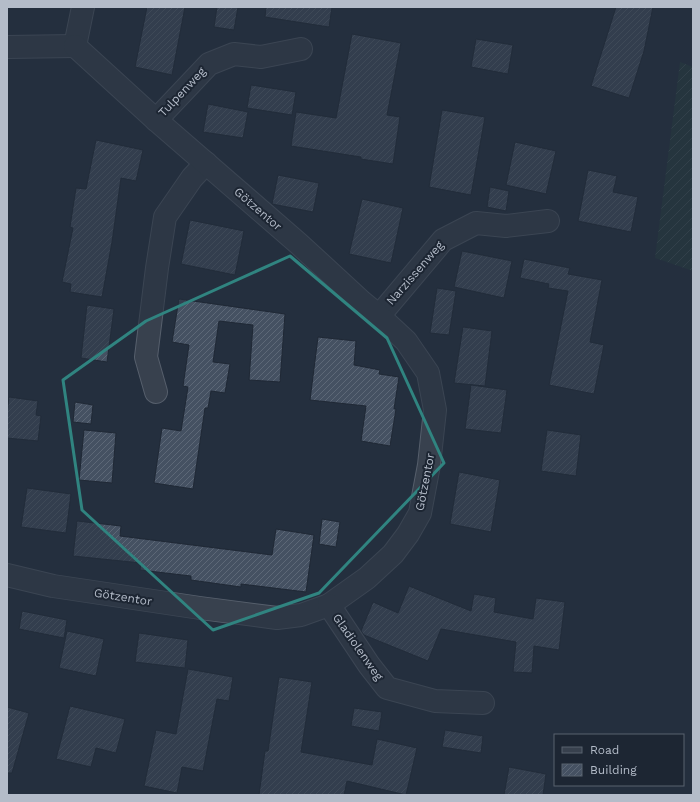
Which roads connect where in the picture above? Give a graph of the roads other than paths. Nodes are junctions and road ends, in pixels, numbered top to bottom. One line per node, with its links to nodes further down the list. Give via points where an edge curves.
1 (83, 7): 2 (street)
2 (75, 46): 3 (street); 5 (street, Götzentor)
3 (7, 47)
4 (301, 50): 5 (street, Tulpenweg, via 261,57 234,54 209,64)
5 (156, 120): 6 (street, Götzentor)
6 (206, 163): 8 (street, Götzentor); 9 (street, via 192,178 165,217 146,357)
7 (548, 222): 8 (street, Narzissenweg, via 506,226 476,223 443,240)
8 (379, 316): 11 (street, Götzentor, via 406,341 428,373 435,410 429,465 420,513 408,534 393,554 367,578)
9 (156, 392)
10 (7, 575): 11 (street, Götzentor, via 53,586 276,618 301,615)
11 (329, 605): 12 (street, Gladiolenweg, via 387,688 435,701)
12 (483, 703)

